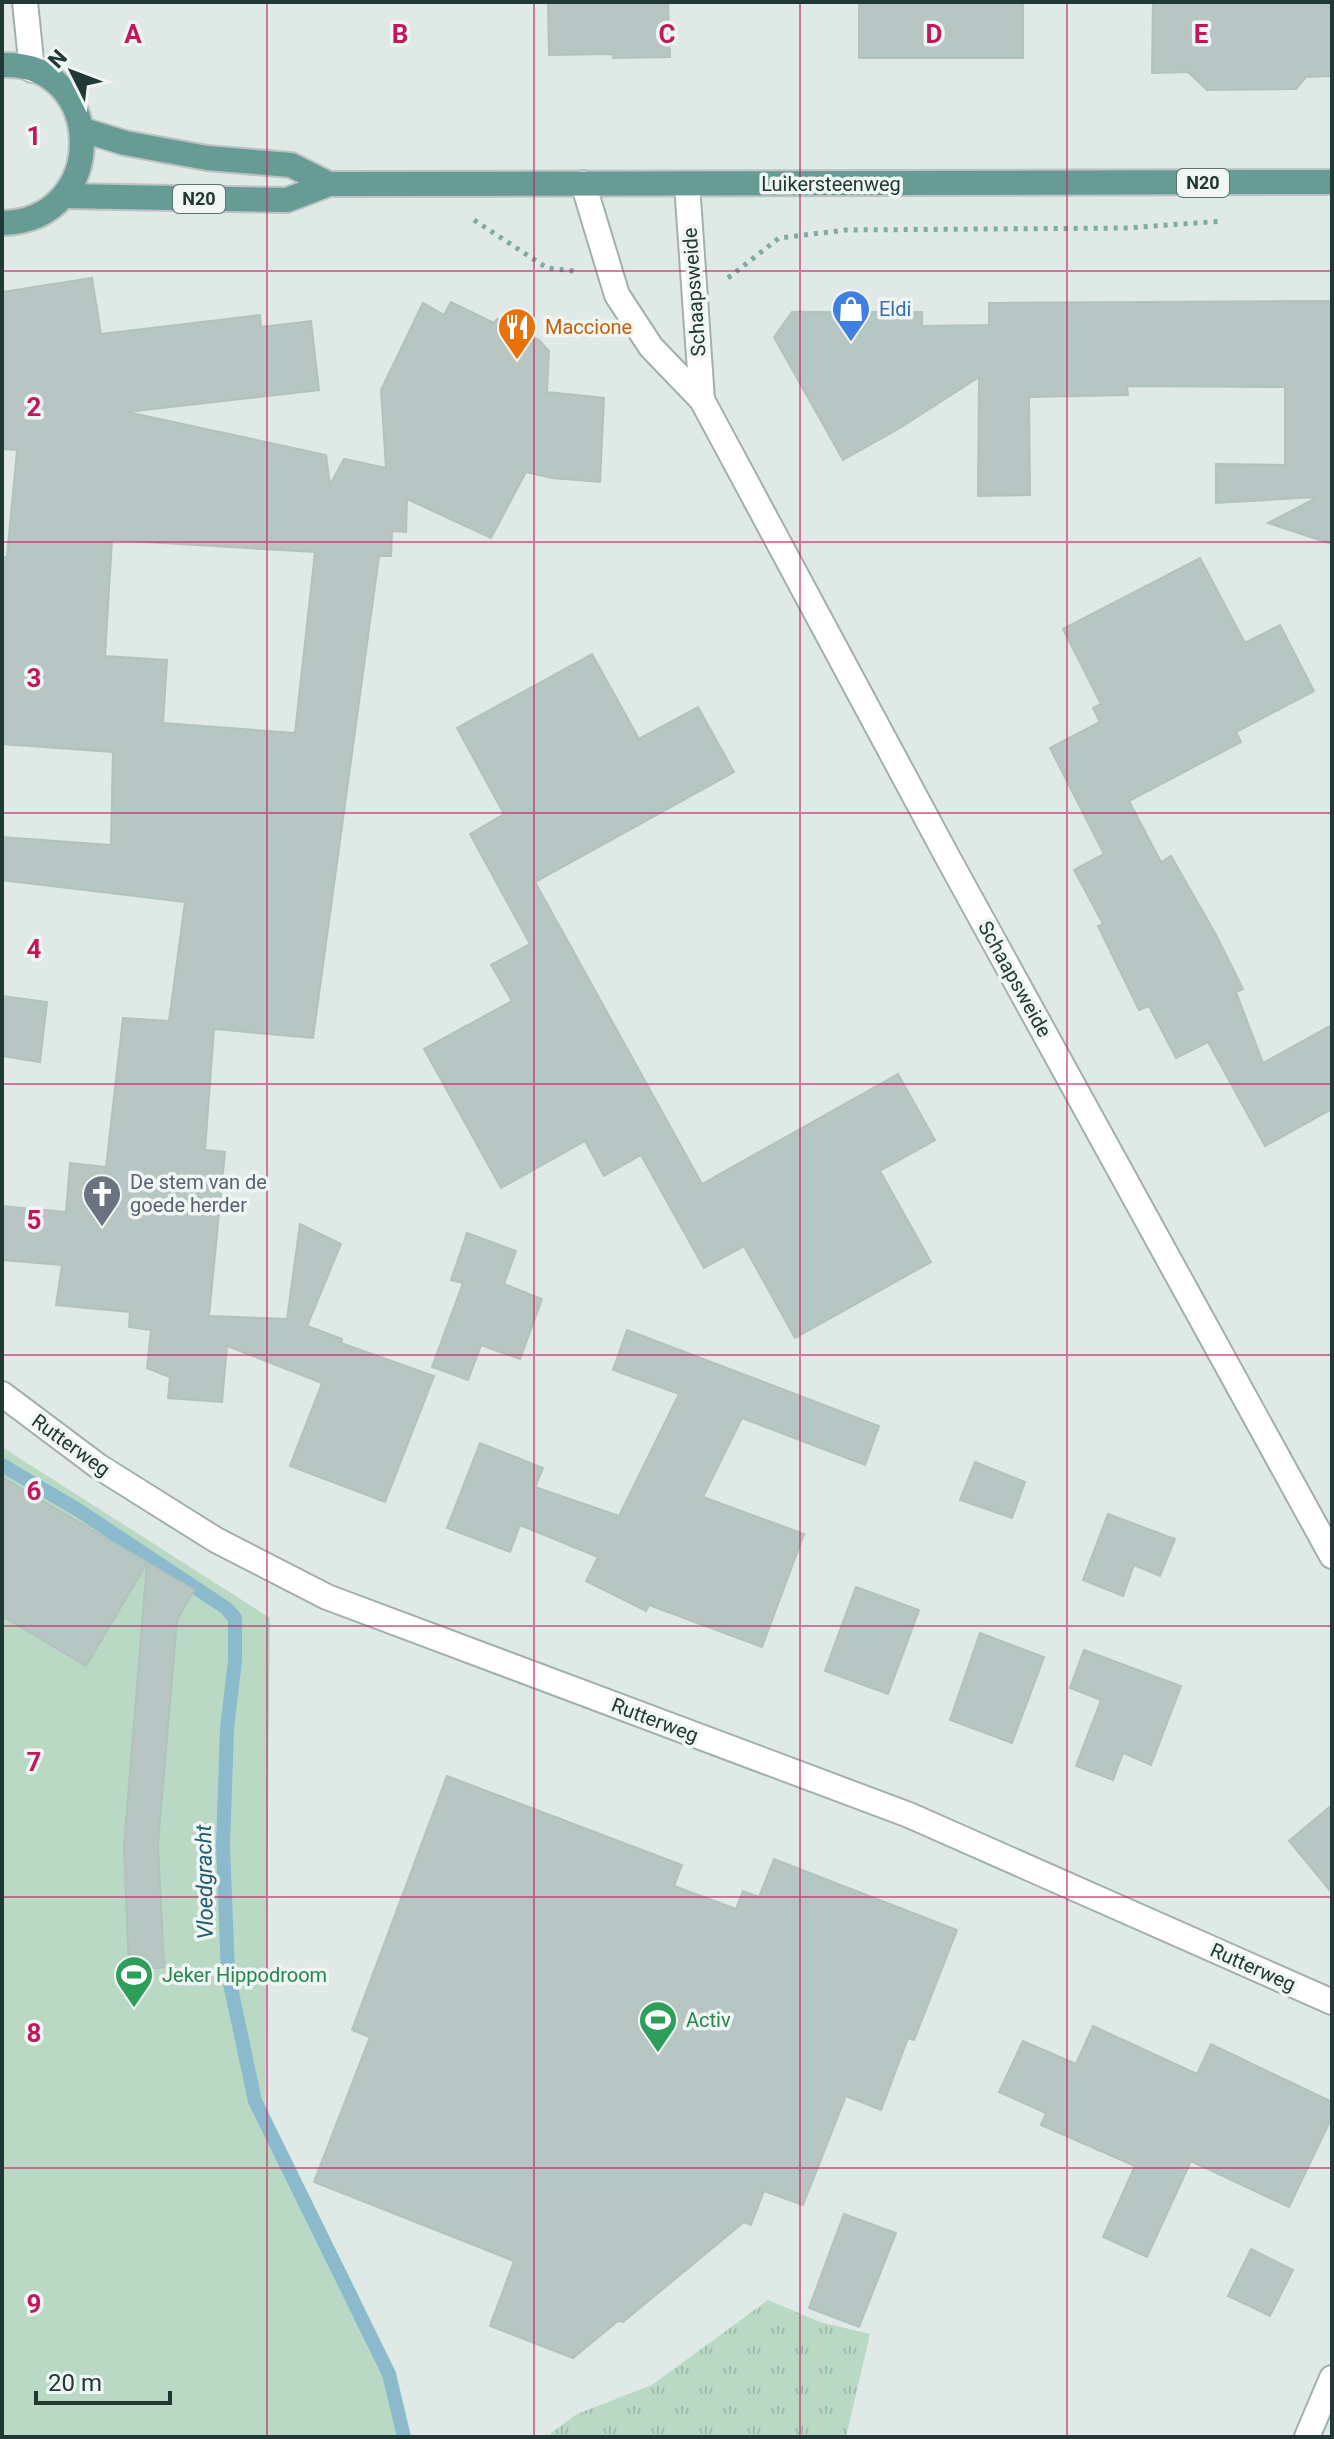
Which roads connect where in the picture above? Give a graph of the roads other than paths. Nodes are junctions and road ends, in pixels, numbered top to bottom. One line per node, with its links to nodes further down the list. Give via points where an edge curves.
1 (25, 2): 3 (street)
2 (2, 65): 3 (main road)
3 (32, 70): 4 (main road, via 65,93)
4 (83, 130): 7 (main road, Luikersteenweg / N20, via 207,158 291,165); 9 (main road, via 77,176)
5 (1332, 182): 8 (main road, Luikersteenweg / N20)
6 (583, 183): 7 (main road, Luikersteenweg / N20); 8 (main road, Luikersteenweg / N20); 11 (street, Schaapsweide, via 617,295 651,347)
7 (329, 184): 9 (main road, Luikersteenweg / N20, via 287,200)
8 (687, 184): 11 (street, Schaapsweide)
9 (65, 196): 10 (main road, via 44,213)
10 (2, 223)
11 (702, 400): 13 (street, Schaapsweide)
12 (2, 1394): 14 (street, Rutterweg, via 98,1466 216,1540 327,1597 909,1815)
13 (1332, 1556)
14 (1332, 2002)
15 (1332, 2378): 16 (street)
16 (1307, 2437)

